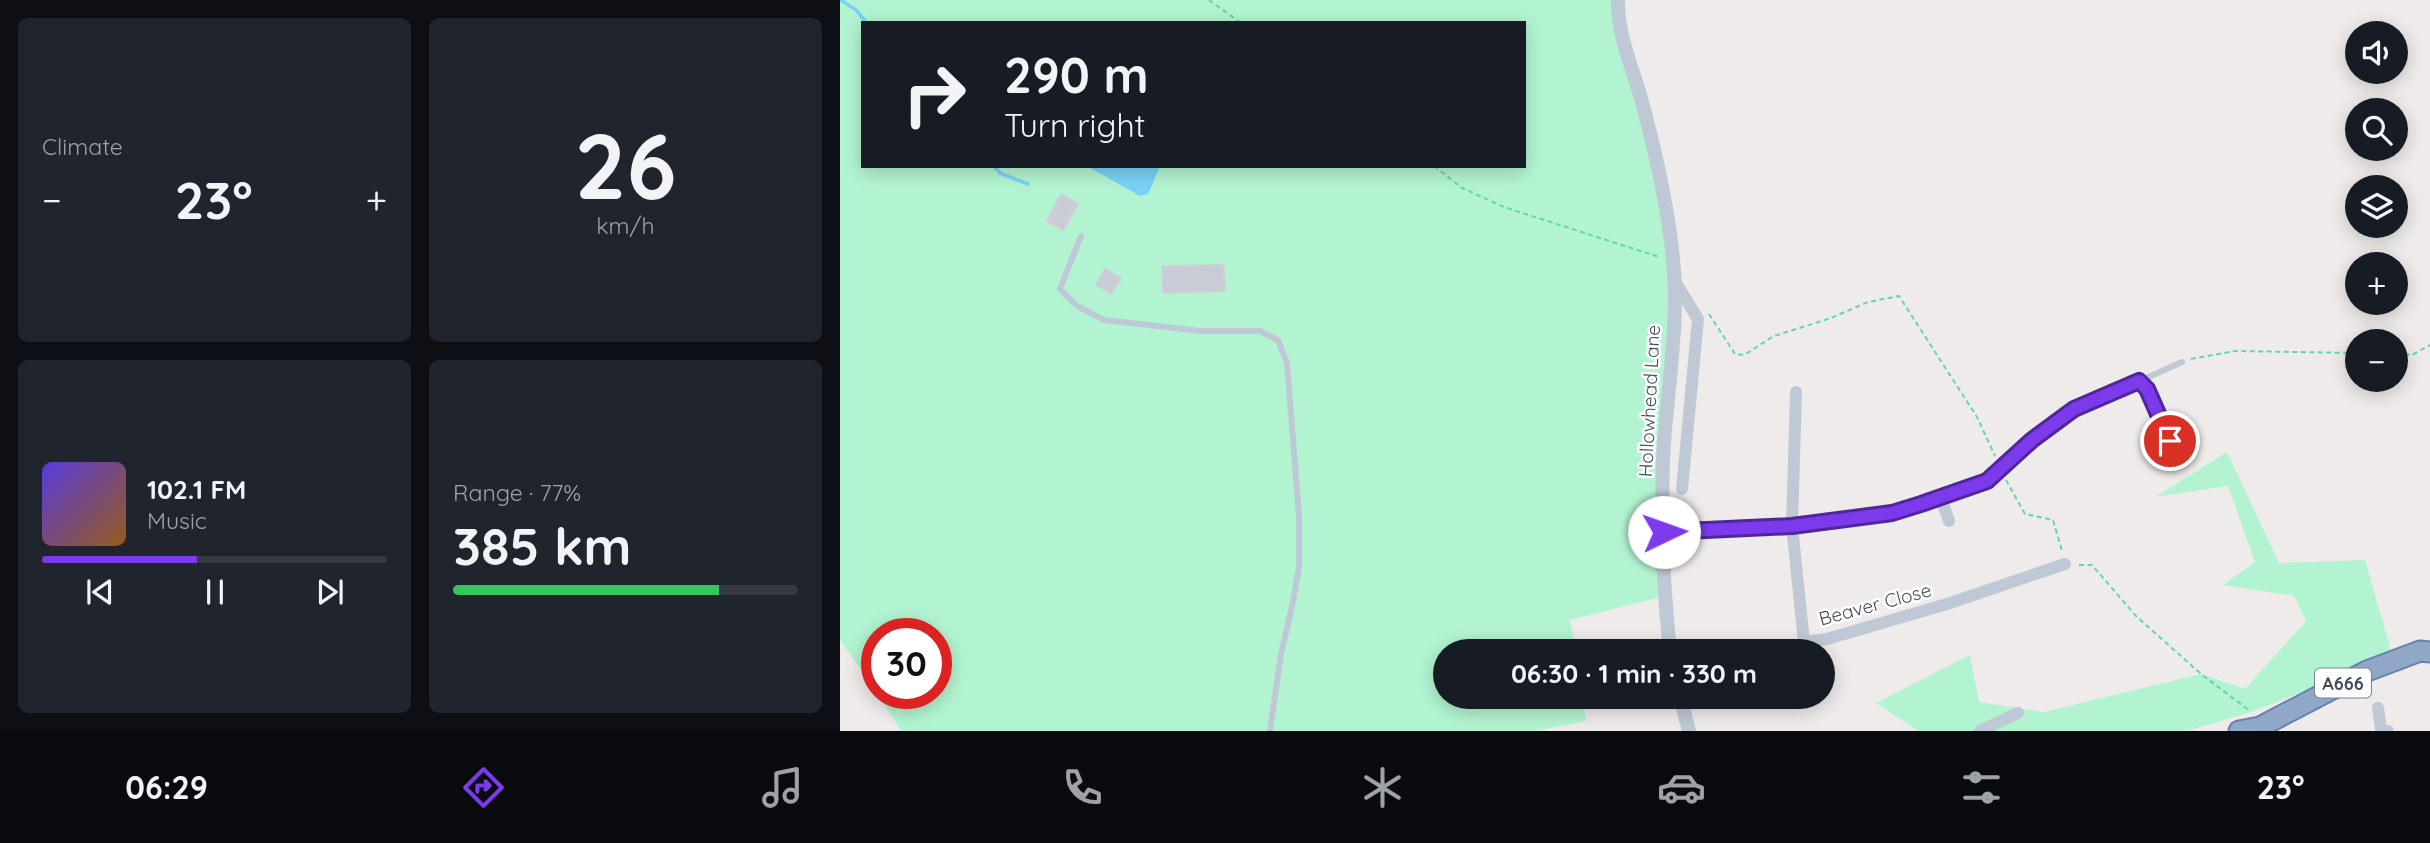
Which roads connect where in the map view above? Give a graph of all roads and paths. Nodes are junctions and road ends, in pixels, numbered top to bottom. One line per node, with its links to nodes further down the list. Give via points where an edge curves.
1 (1209, 0): 3 (path)
2 (1618, 0): 6 (street, Hollowhead Lane)
3 (1238, 21)
4 (1437, 168): 6 (path, via 1462,188 1504,207)
5 (1081, 236): 32 (lane, via 1060,289 1077,306 1104,320 1200,331 1260,331 1278,341 1287,363 1299,567)
6 (1674, 261): 7 (street, Hollowhead Lane)
7 (1674, 280): 20 (street, Hollowhead Lane, via 1698,319); 24 (street, Hollowhead Lane, via 1663,460)
8 (1707, 310): 19 (path, via 1735,354 1744,355 1774,336 1868,302 1899,296 1977,417)
9 (2430, 345): 11 (path)
10 (2345, 353): 12 (path, via 2235,351)
11 (2408, 355)
12 (2182, 362): 13 (lane)
13 (2139, 381): 14 (lane); 18 (lane)
14 (2122, 389): 16 (street)
15 (1796, 392): 23 (street)
16 (2105, 396): 17 (street); 19 (street, via 2074,409)
17 (2112, 410)
18 (2170, 441)
19 (2000, 469): 21 (street, via 1987,481); 25 (path, via 2025,514 2053,520)
20 (1682, 489)
21 (1941, 498): 22 (street); 23 (street, via 1892,513)
22 (1949, 522)
23 (1792, 526): 24 (street); 25 (street, Beaver Close, via 1804,642 1947,604)
24 (1664, 532): 26 (street, Hollowhead Lane)
25 (2065, 564): 31 (path, via 2092,565 2136,616 2251,712)
26 (1669, 639)
27 (2430, 652): 31 (highway, A666, via 2420,651 2367,671)
28 (2378, 708): 36 (street)
29 (1683, 709): 33 (street)
30 (2018, 713): 34 (street)
31 (2260, 727): 35 (highway, A666)
32 (1270, 731)
33 (1689, 731)
34 (1980, 731)
35 (2239, 731)
36 (2383, 731)

